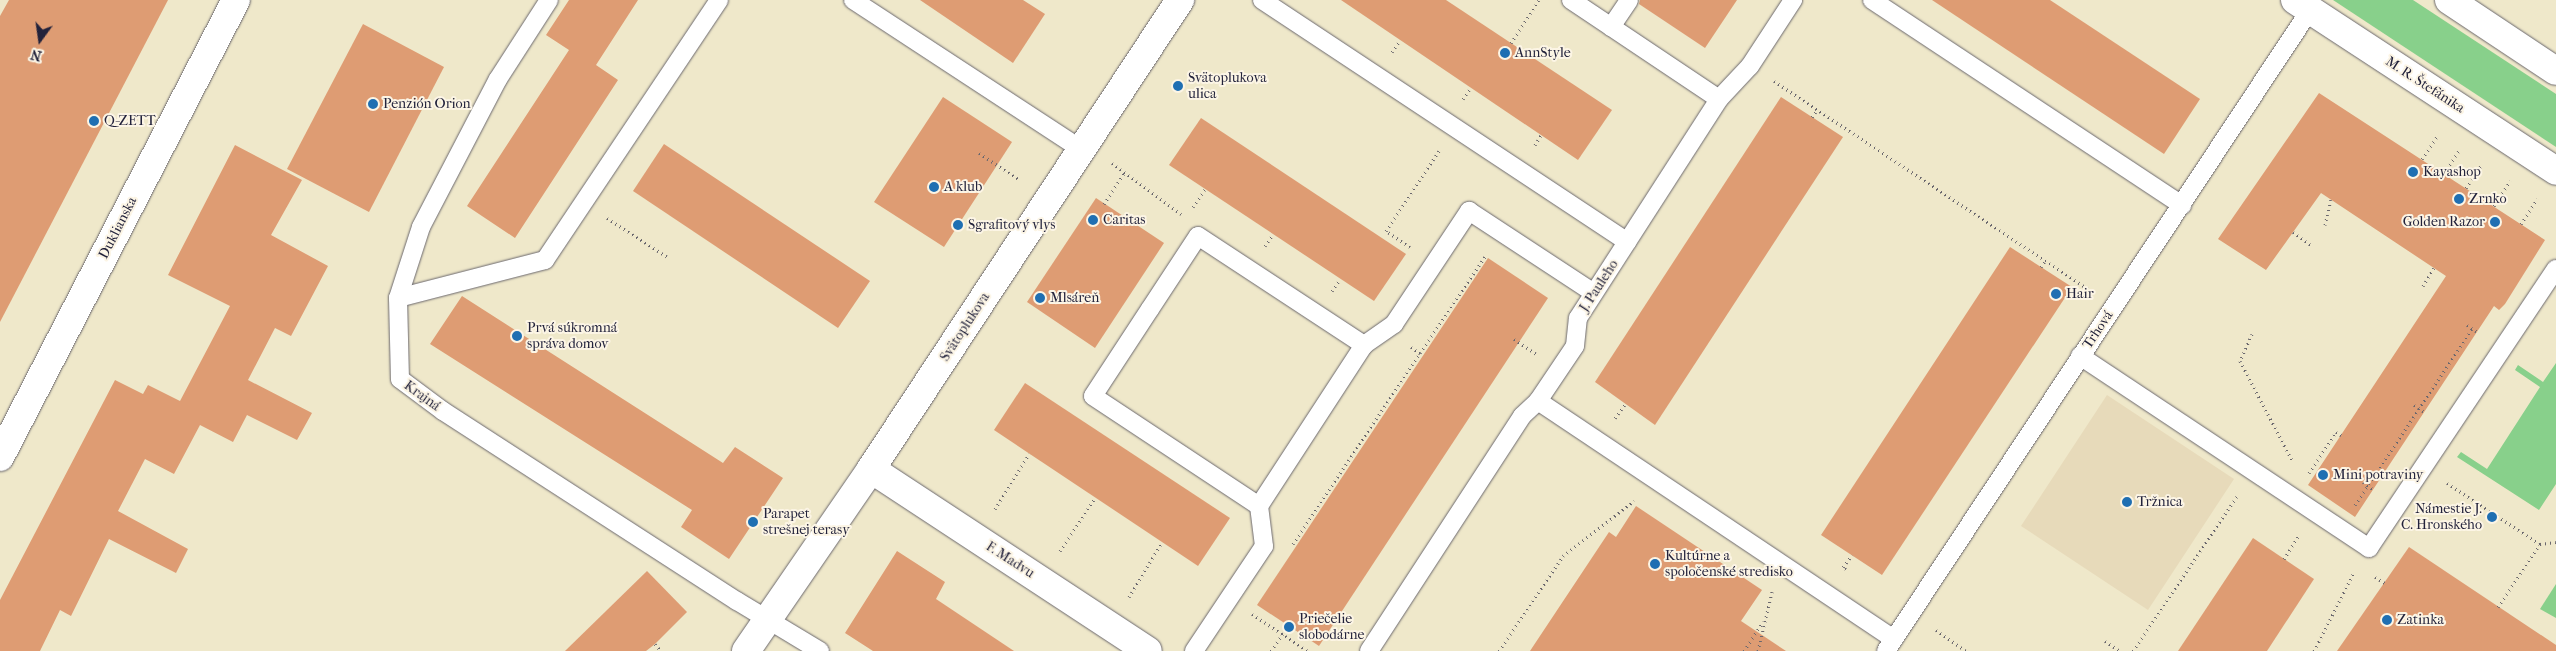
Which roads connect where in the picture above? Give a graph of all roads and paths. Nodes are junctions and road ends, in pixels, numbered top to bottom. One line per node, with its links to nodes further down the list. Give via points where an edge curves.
1 (236, 0): 79 (street, Duklianska)
2 (548, 0): 57 (lane, Krajná, via 498,79 421,227)
3 (719, 0): 37 (lane)
4 (853, 0): 24 (lane)
5 (1180, 0): 24 (street, Svätoplukova)
6 (1262, 0): 21 (lane)
7 (1540, 0): 15 (path)
8 (1571, 0): 14 (lane)
9 (1629, 0): 14 (lane)
10 (1793, 0): 16 (lane, J. Pauleho)
11 (1872, 0): 39 (lane)
12 (2449, 0): 17 (street)
13 (2303, 5): 33 (street, M. R. Štefánika); 39 (lane, Trhová)
14 (1612, 27): 18 (lane)
15 (1511, 43)
16 (1750, 66): 18 (lane, J. Pauleho); 19 (path)
17 (2556, 70)
18 (1720, 99): 46 (lane, J. Pauleho)
19 (1817, 110): 20 (path); 51 (path)
20 (1812, 117)
21 (1451, 126): 46 (lane); 48 (path, via 1386,231)
22 (2442, 128): 27 (path)
23 (2464, 142): 30 (path)
24 (1081, 150): 80 (street, Svätoplukova)
25 (979, 153): 32 (path)
26 (2486, 157): 34 (path)
27 (2422, 159)
28 (1117, 166): 29 (path)
29 (1125, 172): 38 (path); 41 (path, via 1135,183)
30 (2444, 173)
31 (2514, 175): 40 (path)
32 (1020, 180)
33 (2549, 182): 42 (path)
34 (2466, 188)
35 (1205, 189): 41 (path)
36 (2331, 200): 43 (path)
37 (584, 203): 49 (path); 57 (lane, via 545,260)
38 (1104, 204)
39 (2182, 205): 58 (lane, Trhová)
40 (2494, 206)
41 (1187, 217): 45 (path)
42 (2521, 224)
43 (2325, 225)
44 (2293, 232): 47 (path)
45 (1198, 236): 65 (lane); 92 (lane, via 1093,396)
46 (1627, 242): 56 (lane, J. Pauleho)
47 (2312, 246)
48 (1415, 250)
49 (669, 258)
50 (1495, 259): 67 (path, via 1487,253)
51 (2045, 261): 52 (path); 58 (path)
52 (2041, 267)
53 (2434, 268): 55 (path)
54 (2556, 269): 99 (lane)
55 (2422, 286)
56 (1594, 293): 61 (lane, via 1469,211 1394,324); 71 (lane, J. Pauleho, via 1578,318 1575,346)
57 (398, 298): 106 (lane, Krajná, via 400,380)
58 (2114, 306): 68 (lane, Trhová)
59 (2467, 325): 60 (path)
60 (2472, 329): 62 (path); 70 (path)
61 (1385, 330): 65 (lane); 67 (path)
62 (2478, 332)
63 (2252, 334): 85 (path, via 2240,361)
64 (1514, 339): 66 (path, via 1535,353)
65 (1364, 345): 92 (lane)
66 (1542, 345)
67 (1420, 353): 98 (path)
68 (2080, 356): 82 (lane); 111 (lane, Trhová)
69 (2441, 365): 70 (path)
70 (2446, 368): 73 (path)
71 (1538, 401): 84 (lane); 119 (lane, J. Pauleho, via 1522,416)
72 (2414, 405): 73 (path)
73 (2419, 408): 74 (path); 77 (path)
74 (2424, 412)
75 (2341, 435): 81 (path, via 2336,432)
76 (2388, 444): 77 (path)
77 (2394, 447): 88 (path)
78 (1030, 454): 94 (path)
79 (0, 457)
80 (871, 469): 106 (street, Svätoplukova); 115 (street, F. Madvu)
81 (2312, 469): 83 (path); 85 (path)
82 (2254, 471): 91 (lane); 124 (path)
83 (2316, 472)
84 (1658, 481): 101 (lane); 120 (path, via 1563,556)
85 (2303, 482): 91 (path)
86 (2363, 482): 88 (path)
87 (2450, 485): 97 (path)
88 (2368, 486): 89 (path); 93 (path)
89 (2374, 489)
90 (1096, 498): 100 (path)
91 (2293, 498): 99 (lane)
92 (1259, 506): 103 (lane, via 1264,546)
93 (2354, 506)
94 (995, 509)
95 (1162, 542): 102 (path)
96 (2556, 542): 97 (path)
97 (2540, 544): 104 (path)
98 (1292, 547)
99 (2369, 548): 125 (path)
100 (1060, 552)
101 (1780, 562): 105 (path); 111 (lane)
102 (1129, 598)
103 (1229, 599): 108 (path); 116 (lane)
104 (2498, 607)
105 (1766, 619): 121 (path); 122 (path)
106 (769, 621): 113 (street, Svätoplukova); 114 (lane, Krajná)
107 (1288, 626): 108 (path)
108 (1283, 634): 117 (path); 118 (path)
109 (2105, 641): 123 (path)
110 (655, 644): 112 (path)
111 (1890, 645)
112 (661, 651)
113 (746, 651)
114 (820, 651)
115 (1148, 651)
116 (1194, 651)
117 (1272, 651)
118 (1308, 651)
119 (1368, 651)
120 (1500, 651)
121 (1744, 651)
122 (1758, 651)
123 (2120, 651)
124 (2133, 651)
125 (2314, 651)

